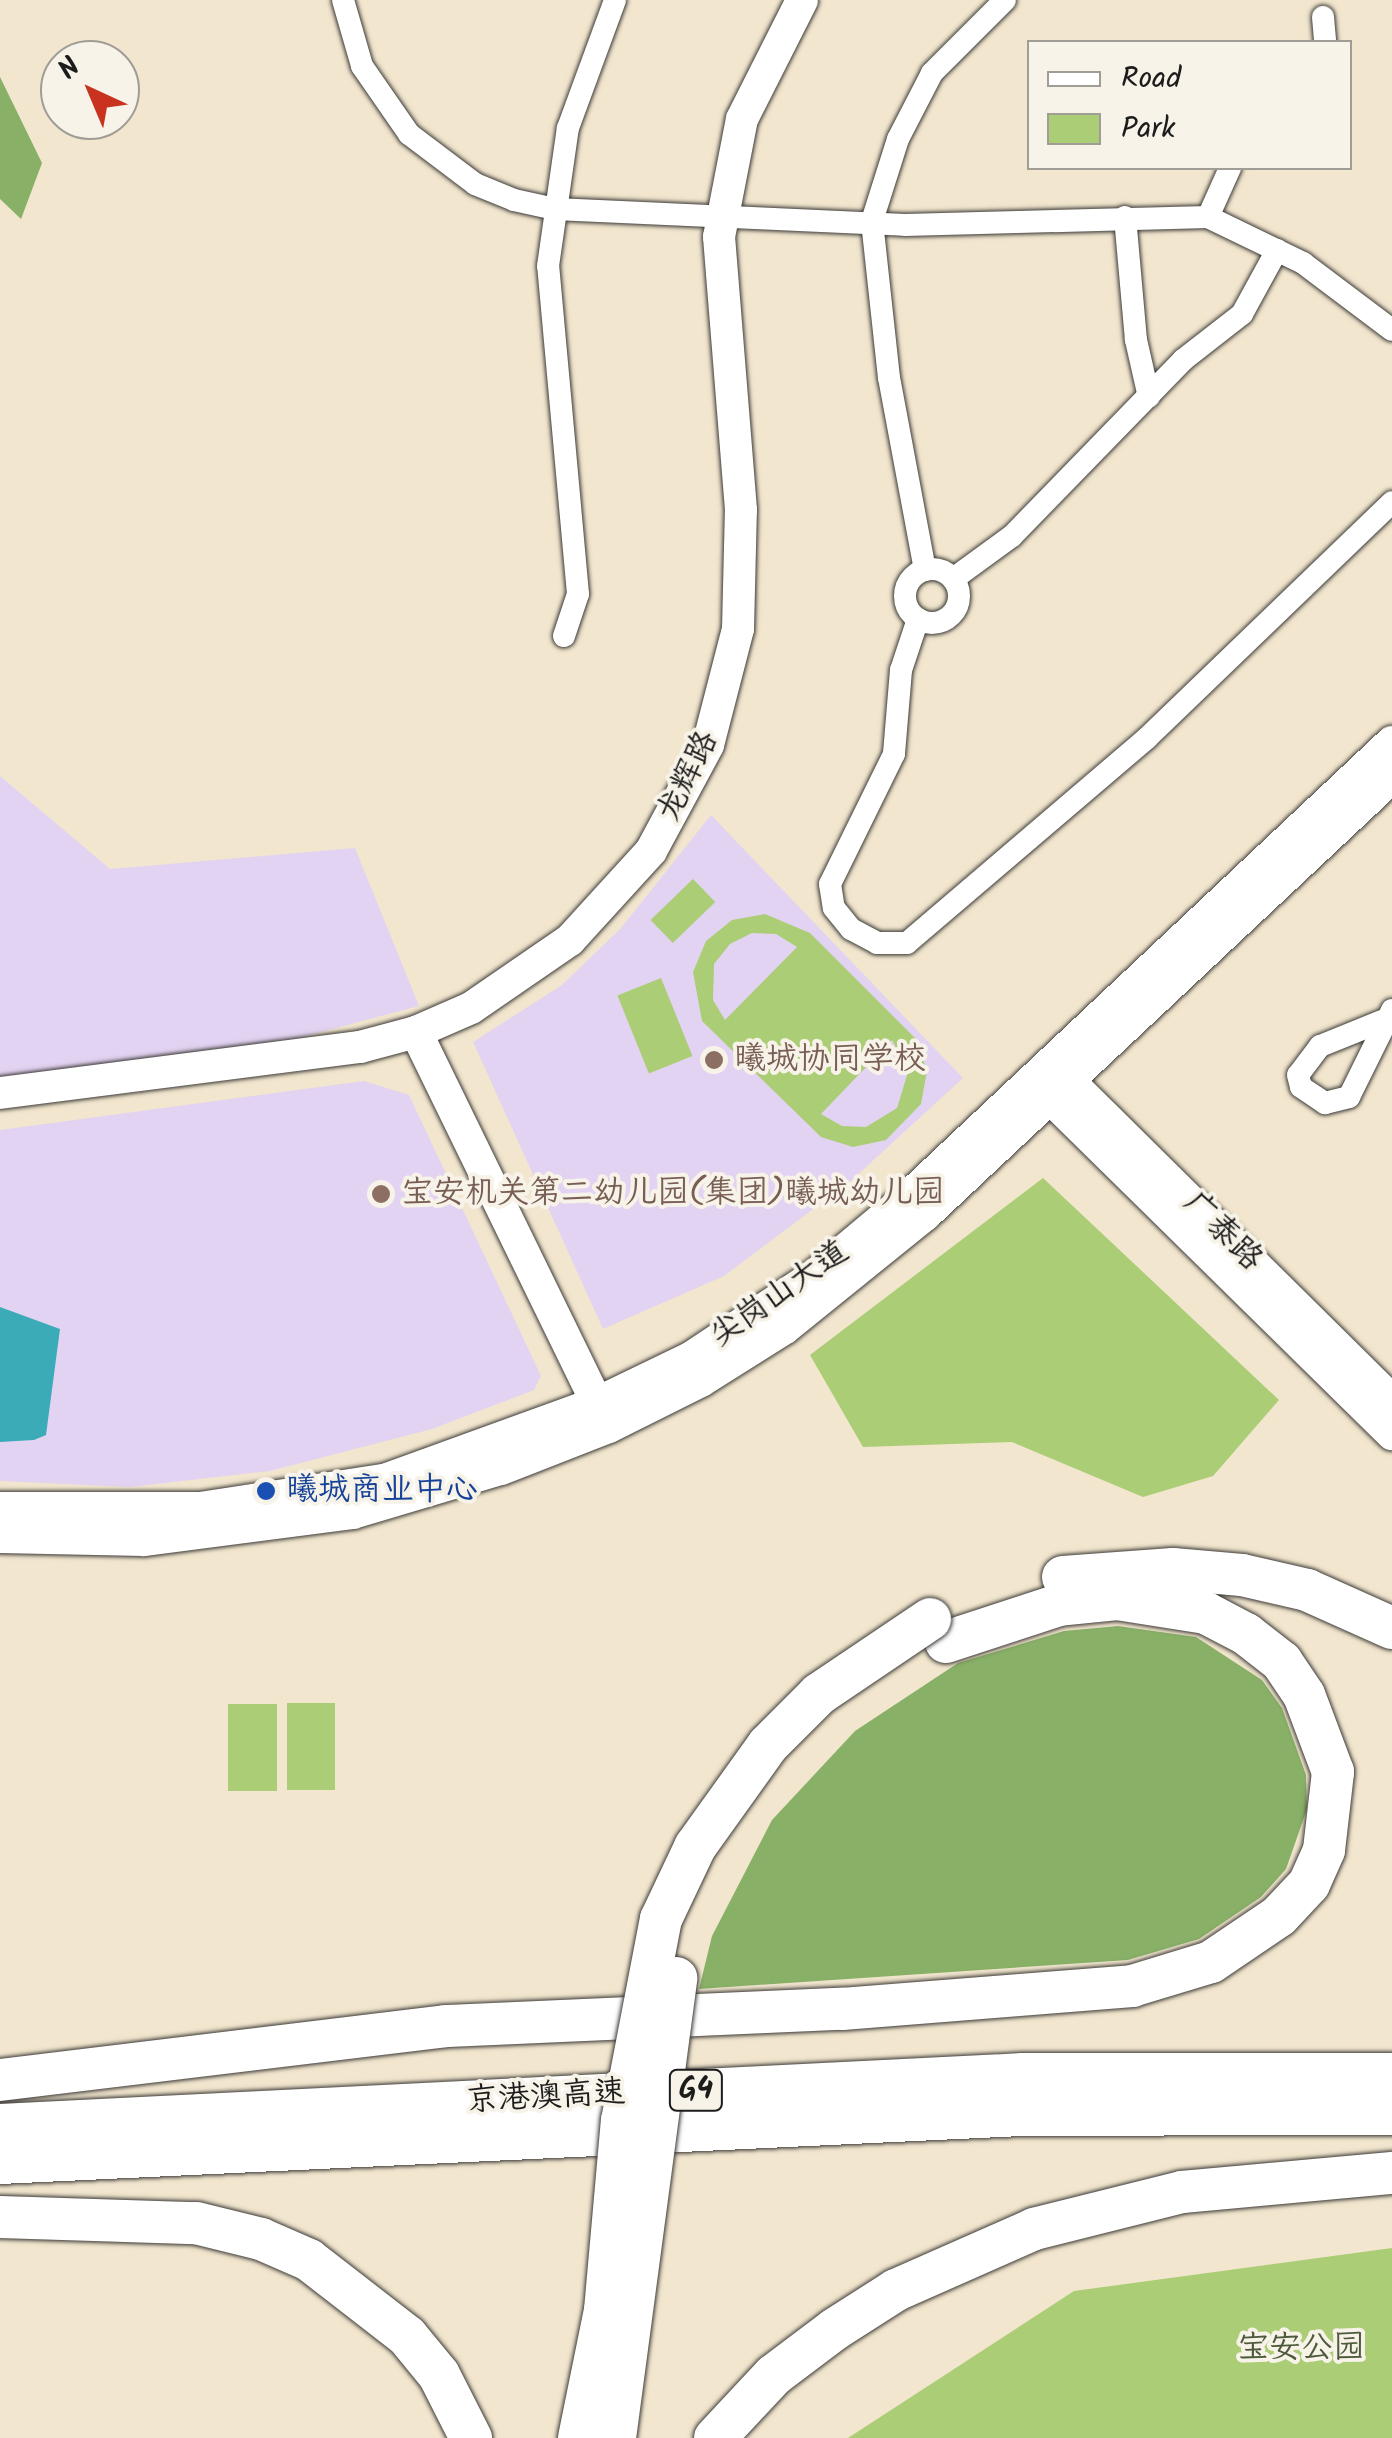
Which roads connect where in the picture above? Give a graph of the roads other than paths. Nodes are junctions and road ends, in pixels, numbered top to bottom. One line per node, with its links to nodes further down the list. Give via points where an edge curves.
1 (342, 0): 8 (street, via 362,66 408,134 476,184)
2 (615, 0): 8 (street, via 568,128)
3 (802, 0): 9 (main road, 龙辉路, via 742,119)
4 (1004, 0): 12 (street, via 932,73 898,139)
5 (1324, 16): 6 (street)
6 (1325, 40)
7 (1229, 170): 11 (street)
8 (555, 209): 9 (street); 20 (street, via 548,266 578,594)
9 (722, 212): 12 (street); 23 (main road, 龙辉路, via 720,297 743,569 727,688 708,745 651,851 570,940 497,992)
10 (1125, 217): 11 (street); 12 (street, via 946,225); 15 (street, via 1136,340)
11 (1208, 218): 13 (street)
12 (872, 221): 17 (street, via 889,378)
13 (1277, 250): 14 (street); 15 (street, via 1242,314)
14 (1392, 330)
15 (1149, 396): 18 (street, via 1061,491)
16 (1392, 502): 19 (street, via 1147,738 907,944 877,944 834,908 830,884 894,754 901,670)
17 (925, 570): 18 (street); 19 (street, via 909,581 905,596)
18 (953, 579): 19 (street, via 958,596 950,615 939,622)
19 (918, 619)
20 (564, 636)
21 (1392, 742): 24 (main road, 尖岗山大道)
22 (1392, 777): 24 (main road, 尖岗山大道)
23 (416, 1032): 25 (main road, 龙辉路, via 360,1047); 27 (main road)
24 (1051, 1081): 26 (main road, 广泰路); 27 (main road, 尖岗山大道, via 913,1226 785,1328); 28 (main road, 广泰路)
25 (0, 1093)
26 (1392, 1401)
27 (603, 1415): 29 (main road, 尖岗山大道, via 399,1476 297,1497 157,1511); 30 (main road, 尖岗山大道, via 428,1494 282,1526 144,1540)
28 (1392, 1434)
29 (0, 1508)
30 (0, 1538)
31 (1392, 1628): 32 (highway, via 1307,1590 1173,1569 1049,1579)
32 (938, 1630): 34 (highway, via 1117,1600 1206,1613 1246,1634 1282,1662 1304,1695 1333,1772 1324,1850 1308,1884 1279,1916 1211,1962 1132,1986 842,2008 446,2026); 41 (highway, bridge, via 819,1694 768,1745 695,1847 661,1919 622,2121 605,2310); 42 (highway, bridge, via 792,1756 752,1805 689,1928 668,2014)
33 (1392, 2074): 36 (highway, 京港澳高速 / G4, via 1023,2074)
34 (0, 2080)
35 (1392, 2114): 37 (highway, 京港澳高速 / G4, via 1024,2116)
36 (0, 2124)
37 (0, 2163)
38 (1392, 2173): 43 (highway, via 1182,2192 1034,2229 896,2290 835,2329 774,2375)
39 (0, 2217): 40 (highway, via 196,2223 309,2260 407,2336 439,2375)
40 (471, 2438)
41 (579, 2438)
42 (615, 2438)
43 (715, 2438)

